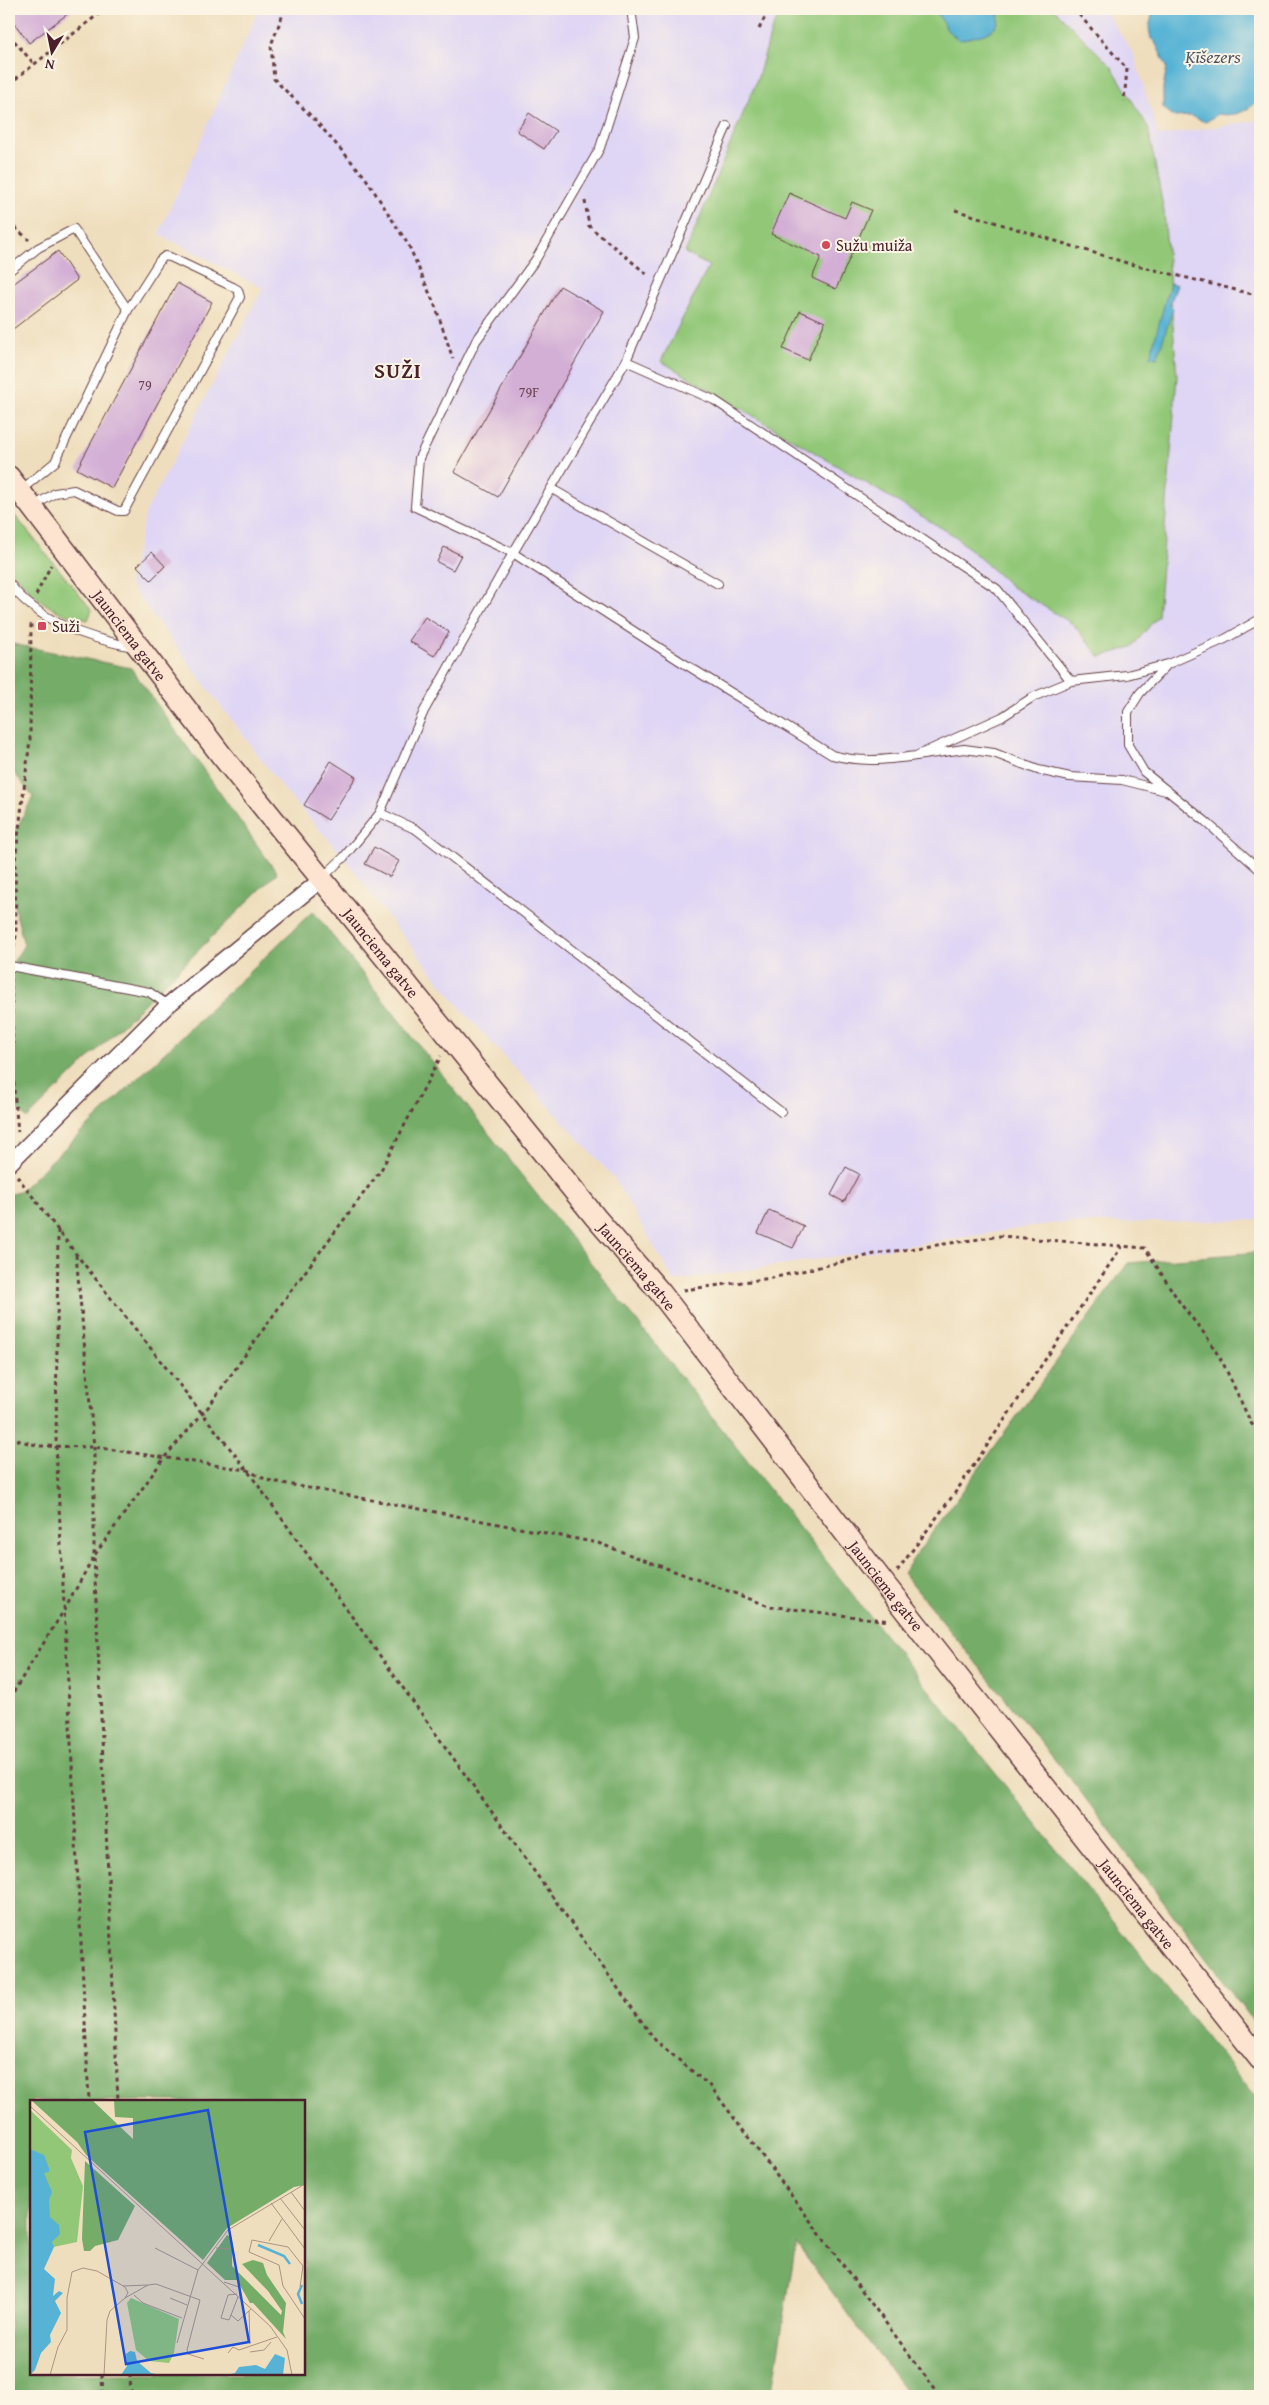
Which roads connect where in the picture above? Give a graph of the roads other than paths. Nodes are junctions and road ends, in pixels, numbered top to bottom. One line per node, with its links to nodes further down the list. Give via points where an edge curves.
1 (631, 9): 8 (lane, via 635,38 600,148 536,259 476,341 419,458 414,507)
2 (726, 126): 5 (lane)
3 (9, 271): 4 (lane, via 38,248 74,229)
4 (128, 310): 7 (lane, via 55,462); 7 (lane, via 165,256 233,286 240,297 124,511 118,512 74,490)
5 (626, 361): 6 (lane); 14 (lane, via 714,400 997,588)
6 (552, 489): 8 (lane); 10 (lane)
7 (20, 492): 12 (main road, Jaunciema gatve)
8 (514, 553): 15 (lane, via 832,755 882,761); 17 (lane, via 424,711)
9 (9, 583): 12 (lane, via 44,616 60,625 105,641)
10 (718, 584)
11 (1260, 619): 13 (lane, via 1225,639)
12 (139, 648): 19 (main road, Jaunciema gatve)
13 (1168, 664): 14 (lane, via 1127,674); 16 (lane, via 1140,693 1128,712 1128,745 1144,772)
14 (1071, 681): 15 (lane)
15 (916, 756): 16 (lane, via 964,750 994,753 1038,770 1070,777 1122,780)
16 (1166, 791): 18 (lane)
17 (380, 813): 19 (lane); 22 (lane, via 417,830)
18 (1260, 870)
19 (322, 879): 21 (street); 24 (main road, Jaunciema gatve, via 596,1218 660,1292 886,1586)
20 (10, 966): 21 (lane, via 149,992)
21 (168, 1005): 23 (street, via 20,1150)
22 (781, 1112)
23 (12, 1168)
24 (1260, 2059)

